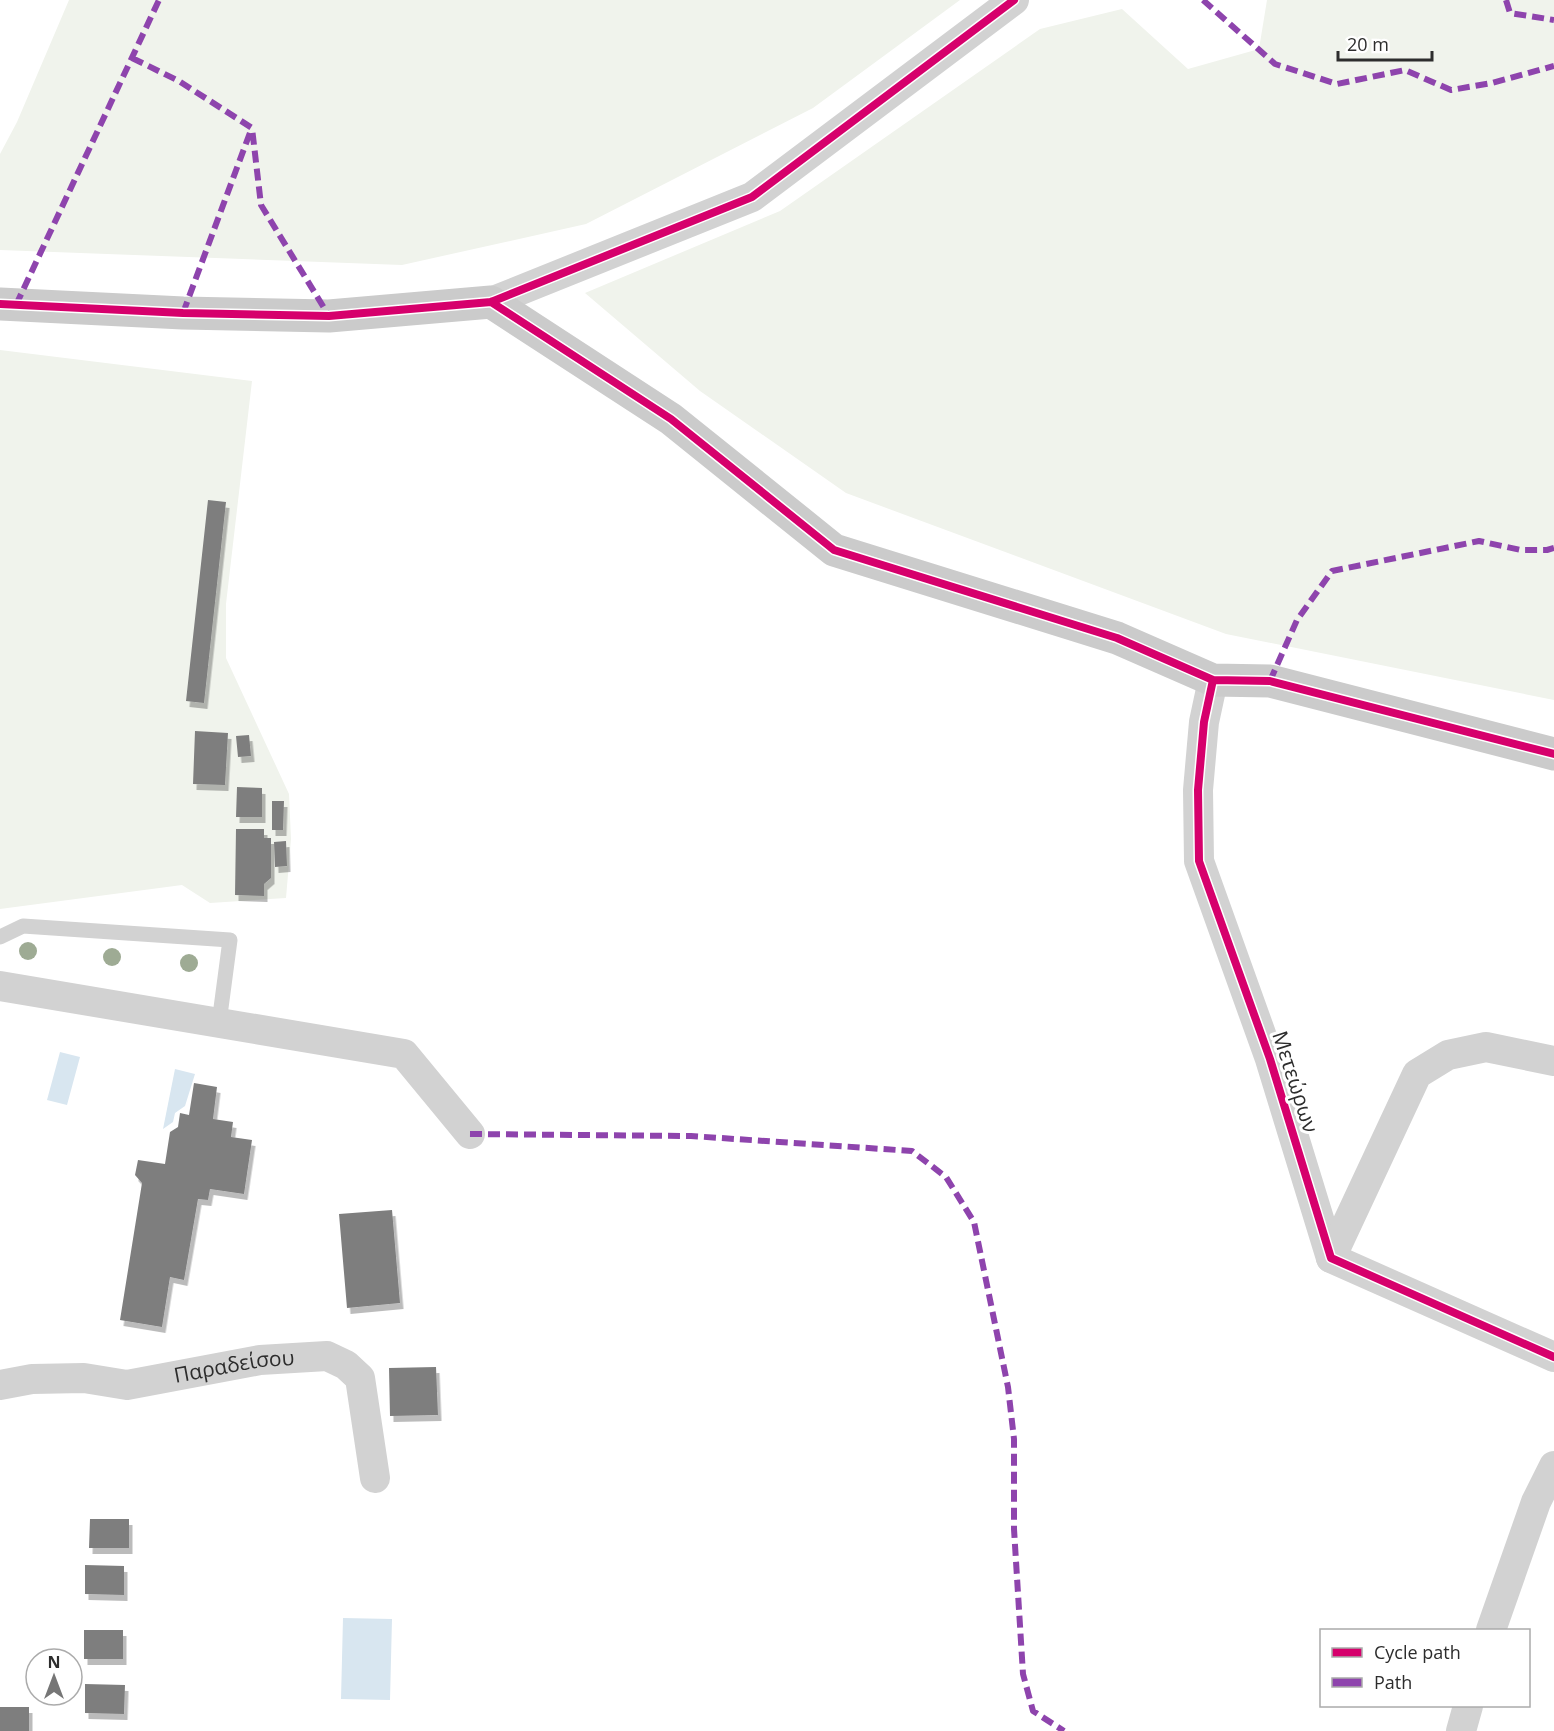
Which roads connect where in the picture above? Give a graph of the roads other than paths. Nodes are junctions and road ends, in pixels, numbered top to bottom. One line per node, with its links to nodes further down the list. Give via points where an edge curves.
1 (1014, 0): 2 (street, via 752,197)
2 (491, 302): 3 (street, via 329,316); 4 (street, via 671,419 834,550 1117,638)
3 (0, 304)
4 (1213, 680): 5 (street, via 1270,681); 11 (street, Μετεώρων, via 1204,722 1198,790 1199,861 1270,1059)
5 (1554, 754)
6 (0, 937): 8 (lane, via 23,926 230,939)
7 (0, 986): 8 (street)
8 (219, 1023): 10 (street, via 404,1054)
9 (1554, 1061): 11 (street, via 1486,1047 1448,1055 1417,1074)
10 (470, 1134)
11 (1331, 1258): 12 (street)
12 (1554, 1357)
13 (0, 1385): 15 (street, Παραδείσου, via 32,1379 84,1378 127,1385 260,1360 327,1356 346,1365 360,1378)
14 (1554, 1466): 16 (street, via 1536,1502)
15 (375, 1478)
16 (1491, 1629)
17 (1468, 1707): 18 (street)
18 (1461, 1731)

